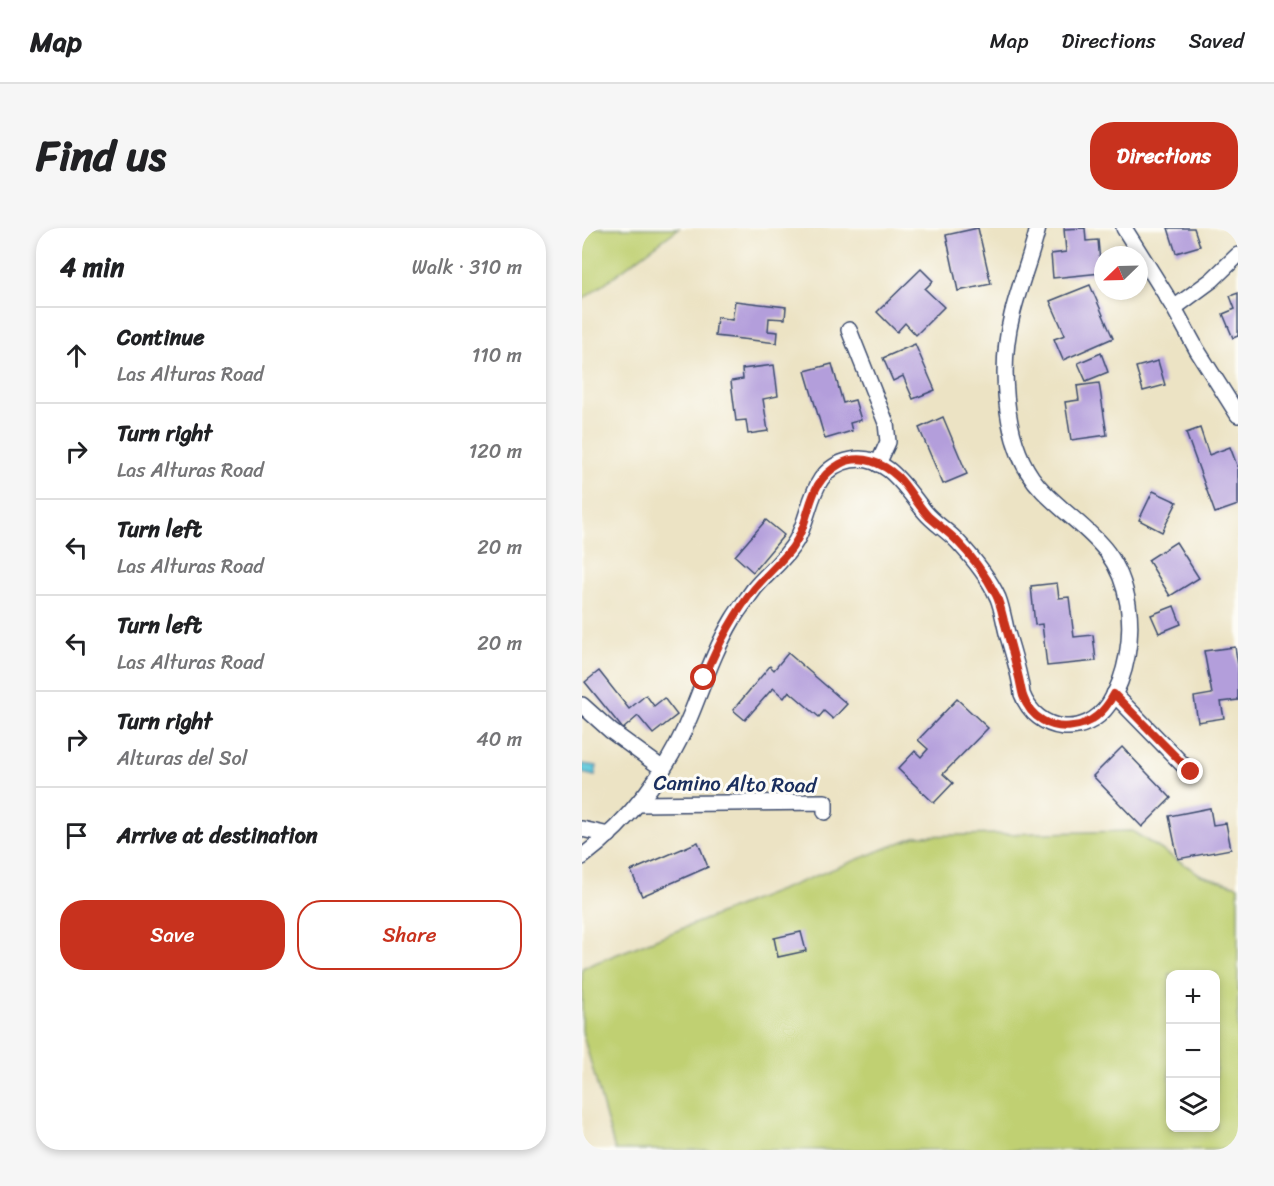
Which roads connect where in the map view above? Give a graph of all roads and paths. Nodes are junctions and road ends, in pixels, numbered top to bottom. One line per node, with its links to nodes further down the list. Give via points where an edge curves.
1 (1038, 228): 8 (street, via 1006,345 1006,400 1013,440 1030,476 1096,537 1122,579 1129,629 1124,670)
2 (1124, 228): 4 (street)
3 (1238, 255): 4 (street)
4 (1174, 308): 6 (street)
5 (849, 330): 7 (street, via 886,423 888,442)
6 (1238, 416)
7 (878, 464): 8 (street, via 898,478 927,515 957,541 998,597 1022,694 1031,711 1054,726 1084,724 1102,712); 10 (street, via 850,460 817,484 798,539 754,590 717,647 690,716)
8 (1114, 694): 11 (street)
9 (582, 705): 10 (street)
10 (663, 769): 12 (street)
11 (1191, 772)
12 (638, 804): 13 (street, Camino Alto Road, via 825,802); 15 (street)
13 (825, 812)
14 (582, 829): 15 (street)
15 (609, 835): 16 (street)
16 (582, 857)

